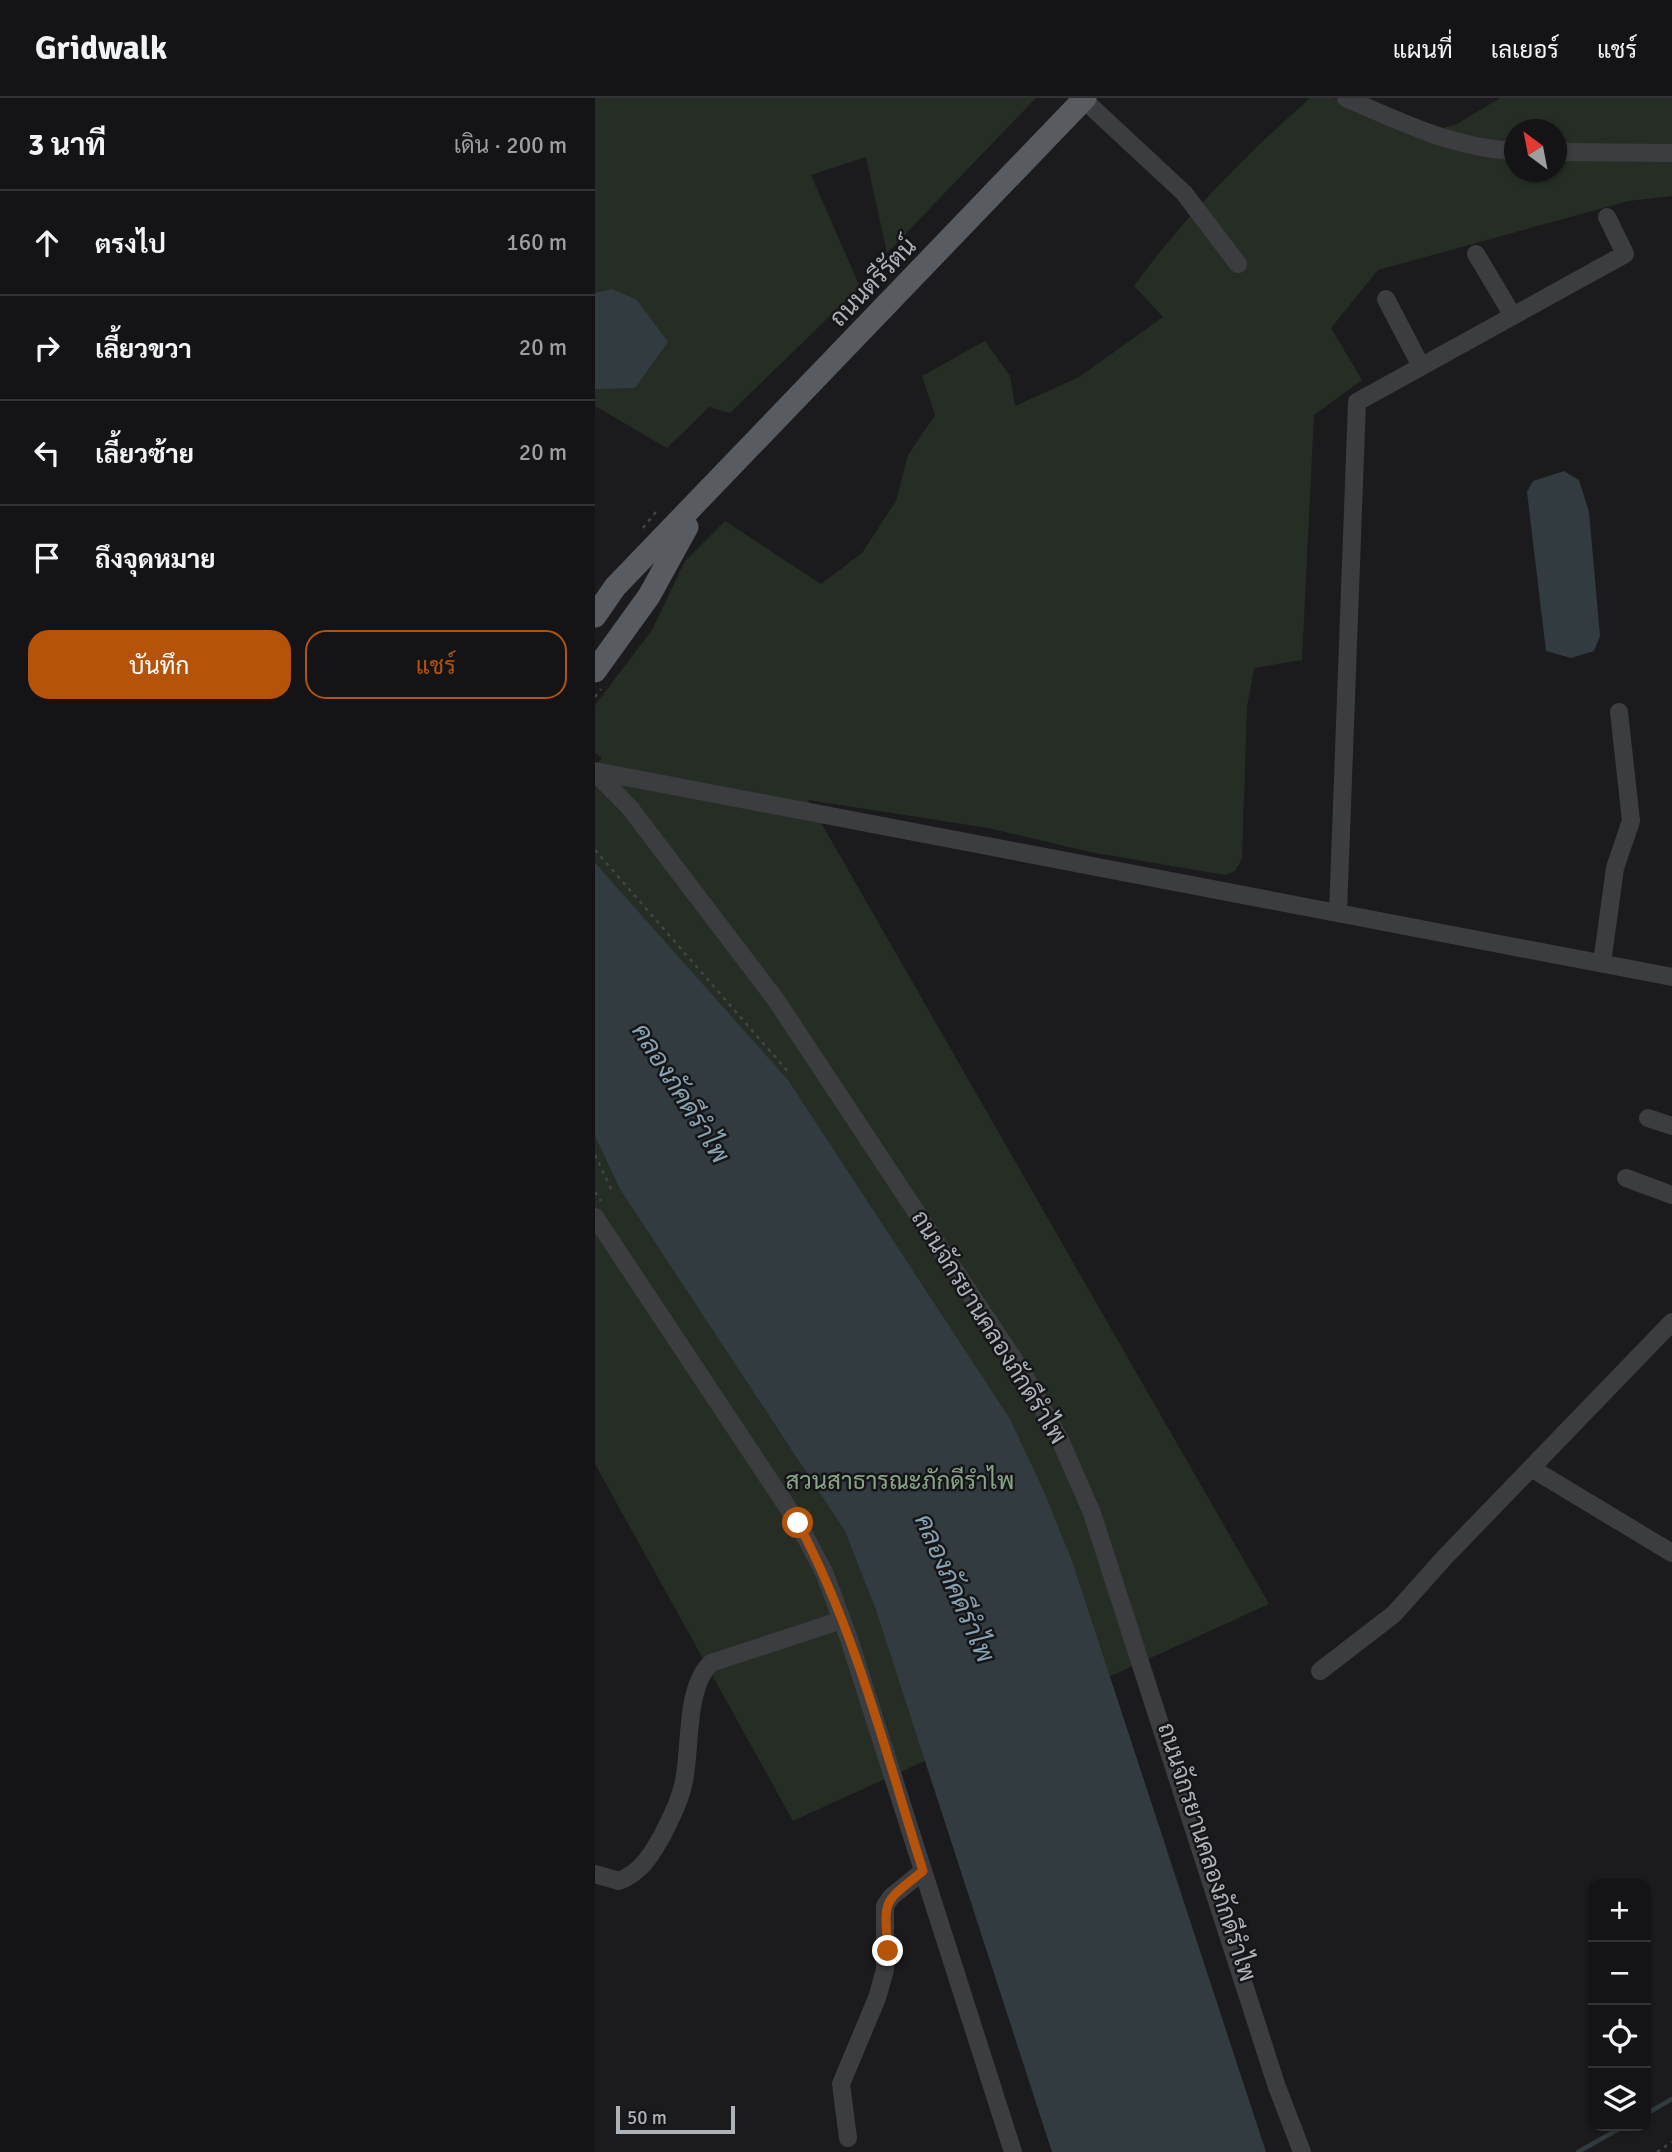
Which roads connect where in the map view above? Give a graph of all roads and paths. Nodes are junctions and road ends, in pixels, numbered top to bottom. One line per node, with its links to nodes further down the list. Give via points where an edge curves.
1 (1346, 98): 3 (street, via 1451,140)
2 (1084, 99): 8 (street, via 1184,193); 12 (main road, ถนนตรีรัตน์)
3 (1504, 151)
4 (1567, 152): 5 (street)
5 (1672, 152)
6 (1607, 217): 10 (street, via 1625,254)
7 (1476, 254): 10 (street)
8 (1238, 264)
9 (1386, 299): 11 (street)
10 (1513, 316): 11 (street)
11 (1421, 366): 18 (street, via 1357,402)
12 (700, 503): 13 (main road, ถนนตรีรัตน์, via 615,587); 14 (main road, ถนนตรีรัตน์, via 649,596)
13 (595, 616)
14 (595, 671)
15 (1619, 712): 19 (street, via 1631,821 1615,868)
16 (595, 771): 18 (street); 39 (street, via 630,808 776,1000 1024,1375 1060,1440 1092,1513)
17 (595, 850): 21 (path)
18 (1338, 913): 19 (street)
19 (1602, 963): 20 (street)
20 (1672, 977)
21 (790, 1074)
22 (1648, 1118): 23 (street)
23 (1672, 1126)
24 (595, 1155): 26 (path)
25 (1626, 1178): 27 (street)
26 (612, 1191)
27 (1672, 1195)
28 (595, 1217): 32 (street, via 798,1523)
29 (1672, 1322): 30 (street)
30 (1531, 1468): 31 (street); 33 (street, via 1388,1620)
31 (1672, 1553)
32 (842, 1620): 34 (street); 35 (street, via 711,1663 702,1671 676,1810 650,1857 632,1876 619,1881)
33 (1320, 1671)
34 (923, 1871): 36 (street, via 885,1906 885,1970 841,2084); 38 (street)
35 (595, 1874)
36 (848, 2138)
37 (1672, 2142): 40 (path)
38 (1013, 2152)
39 (1302, 2152)
40 (1657, 2152)

